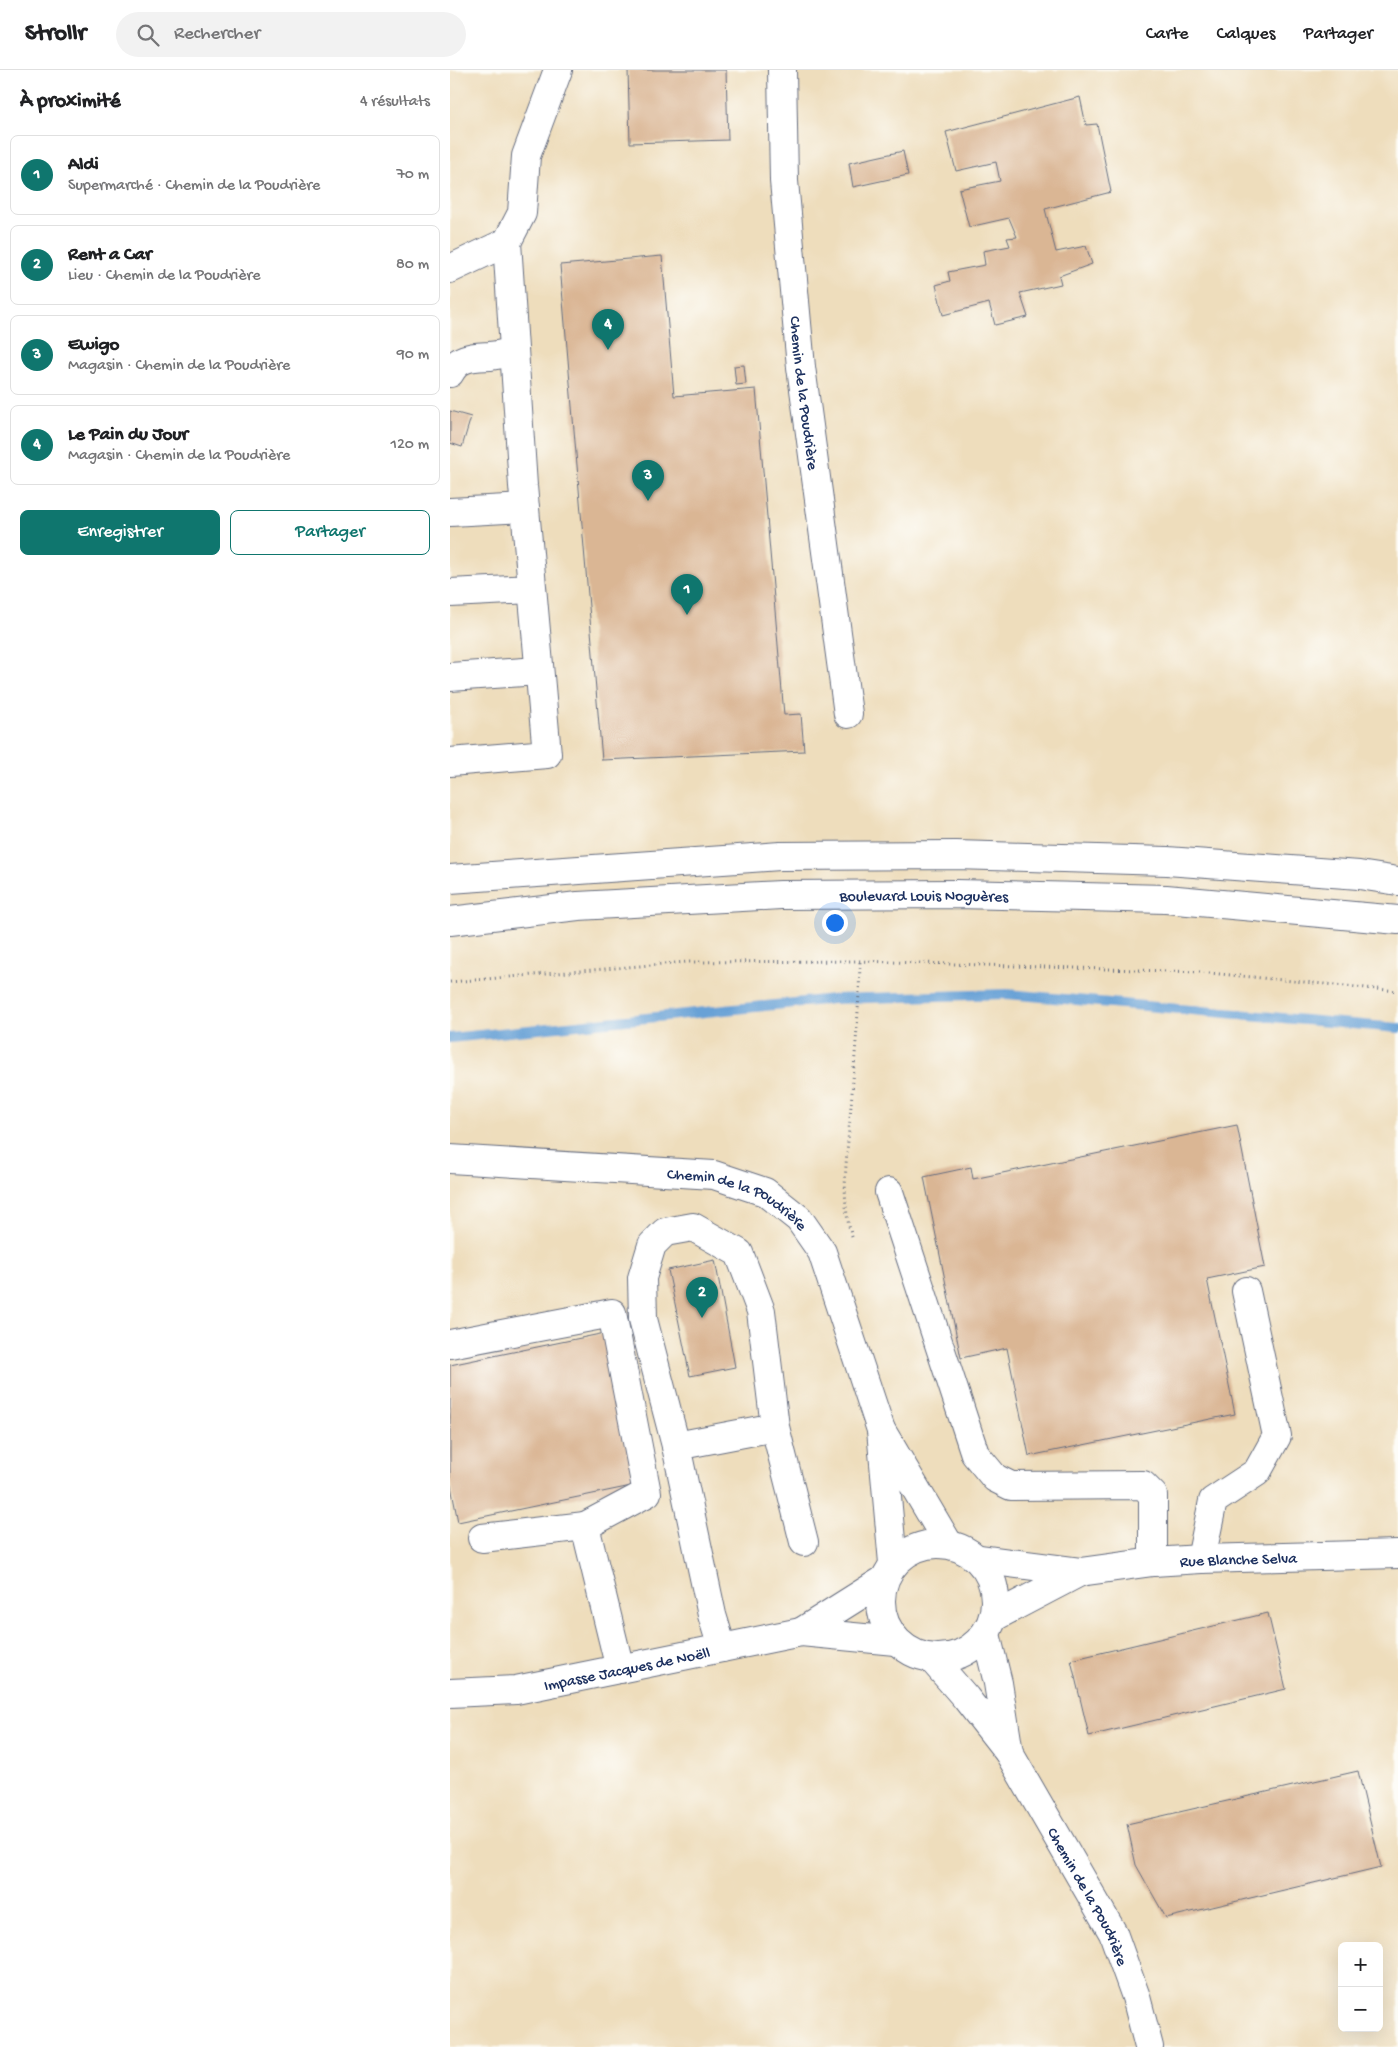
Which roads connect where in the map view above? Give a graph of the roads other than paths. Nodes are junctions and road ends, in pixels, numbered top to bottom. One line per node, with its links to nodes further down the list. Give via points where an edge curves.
1 (558, 70): 3 (street, via 526,156 522,213)
2 (782, 70): 13 (street, Chemin de la Poudrière, via 784,181 801,367)
3 (506, 242): 4 (street); 5 (street)
4 (452, 270)
5 (514, 352): 6 (street, via 468,356); 7 (street)
6 (450, 373)
7 (525, 508): 8 (street); 9 (street)
8 (450, 512)
9 (532, 588): 10 (street); 11 (street)
10 (450, 593)
11 (540, 670): 12 (street); 14 (street, via 546,754)
12 (450, 677)
13 (848, 714)
14 (450, 762)
15 (450, 879): 16 (street, via 780,856 956,855 1167,861 1359,875)
16 (1398, 881)
17 (1398, 920): 18 (street, Boulevard Louis Noguères, via 1166,899 957,894 752,897 578,906)
18 (450, 921)
19 (450, 1160): 24 (street, Chemin de la Poudrière, via 714,1175 765,1192 798,1218 822,1252)
20 (889, 1192): 33 (street, via 975,1454 995,1478 1011,1486 1143,1485 1153,1495)
21 (1246, 1291): 32 (street, via 1277,1436 1256,1472 1213,1501)
22 (450, 1344): 26 (street, via 612,1313 647,1493)
23 (775, 1427): 25 (street); 25 (street, via 761,1312 739,1253 693,1227 665,1232 652,1245 642,1278 643,1318); 28 (street)
24 (881, 1430): 29 (street, Chemin de la Poudrière); 34 (street, Chemin de la Poudrière)
25 (676, 1446): 39 (street)
26 (585, 1526): 27 (street); 41 (street)
27 (482, 1538)
28 (804, 1542)
29 (948, 1543): 31 (street); 34 (street, via 918,1545)
30 (1398, 1554): 32 (street, Rue Blanche Selva)
31 (979, 1559): 35 (street, Rue Blanche Selva); 36 (street, via 995,1586)
32 (1201, 1559): 33 (street, Rue Blanche Selva)
33 (1153, 1562): 35 (street, Rue Blanche Selva)
34 (888, 1572): 37 (street, Impasse Jacques de Noëll); 38 (street, via 880,1613)
35 (1080, 1572): 36 (street, Rue Blanche Selva)
36 (990, 1626): 40 (street, via 963,1654); 43 (street, Chemin de la Poudrière)
37 (801, 1632): 38 (street, Impasse Jacques de Noëll); 39 (street, Impasse Jacques de Noëll)
38 (895, 1642): 40 (street)
39 (722, 1648): 41 (street, Impasse Jacques de Noëll)
40 (932, 1659): 43 (street, Chemin de la Poudrière)
41 (620, 1670): 42 (street, Impasse Jacques de Noëll, via 516,1690)
42 (450, 1693)
43 (1009, 1753): 44 (street, Chemin de la Poudrière, via 1113,1933 1136,1997)
44 (1149, 2047)

